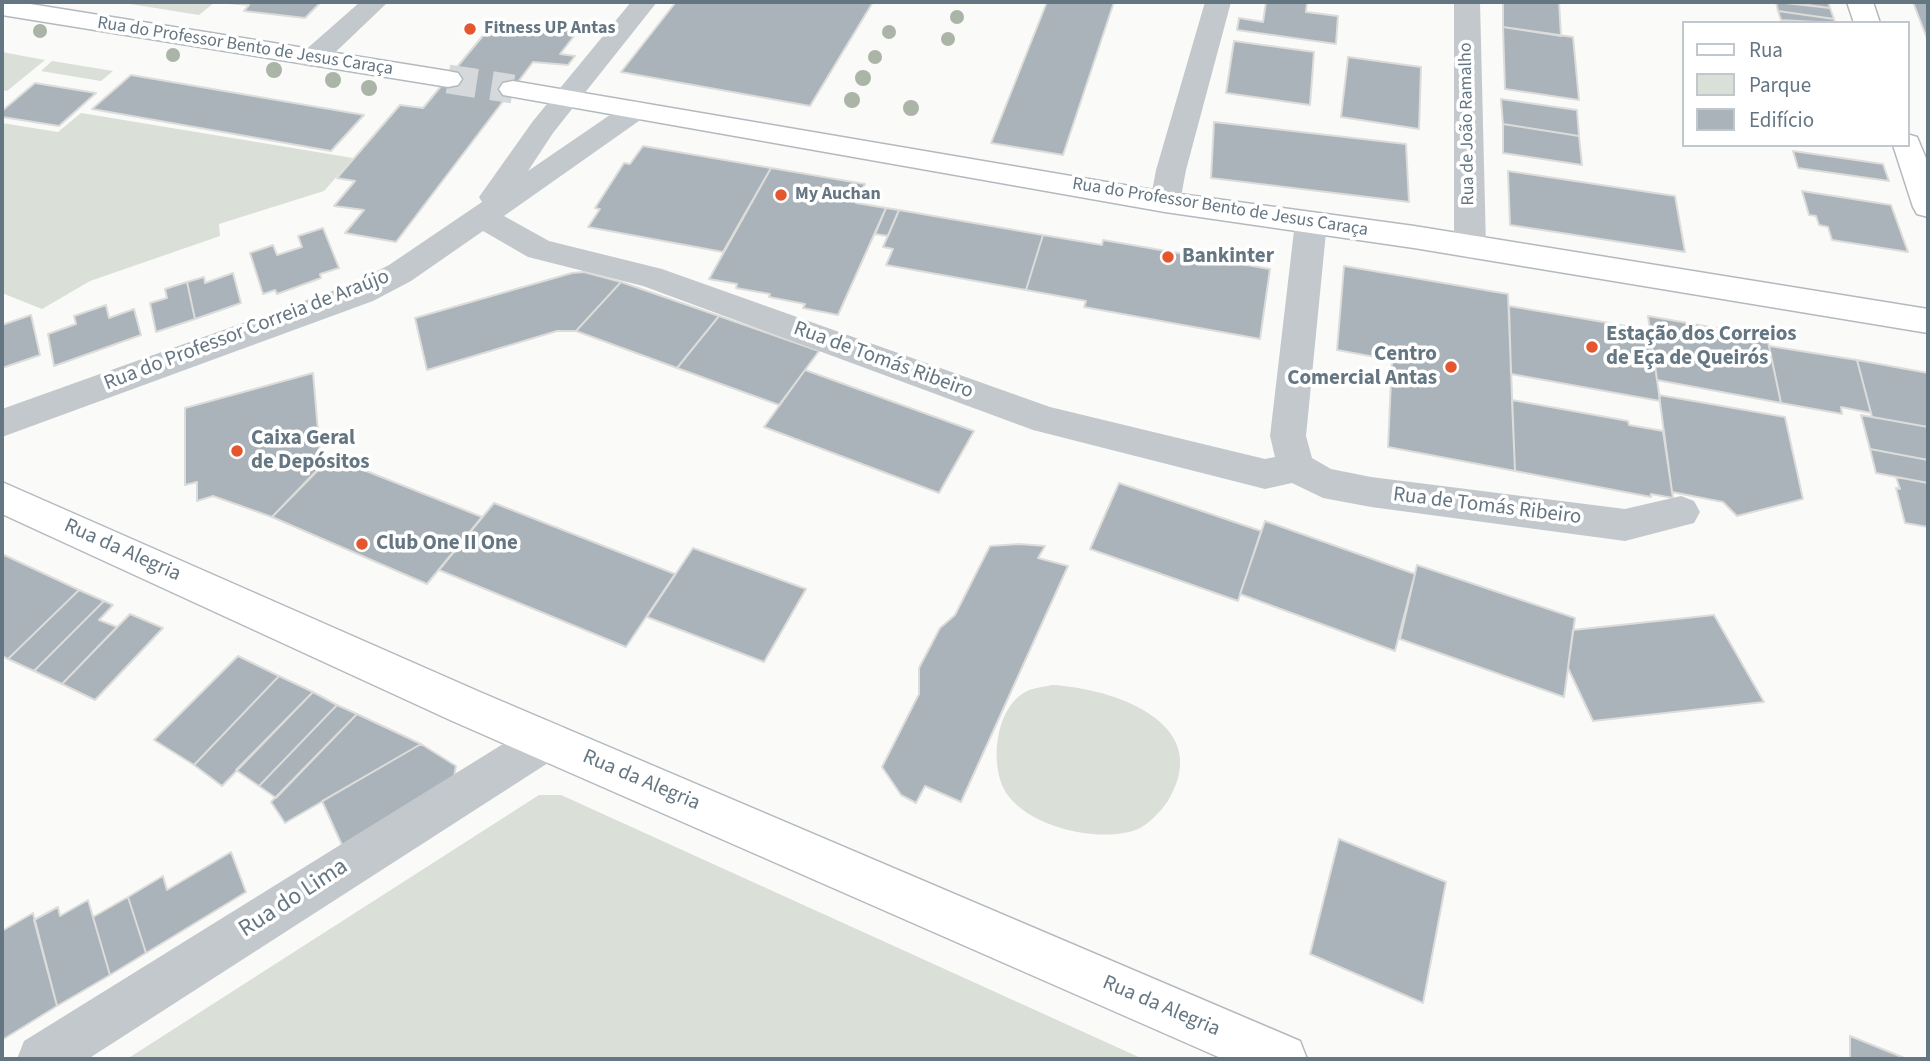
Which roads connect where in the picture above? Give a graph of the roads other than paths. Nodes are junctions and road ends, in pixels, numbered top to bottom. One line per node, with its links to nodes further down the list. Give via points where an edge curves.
1 (375, 2): 8 (street)
2 (644, 2): 11 (street, Rua do Professor Correia de Araújo)
3 (1218, 2): 14 (street)
4 (1467, 2): 18 (street, Rua de João Ramalho)
5 (1860, 2): 7 (street)
6 (2, 7): 8 (street, Rua do Professor Bento de Jesus Caraça)
7 (1866, 21)
8 (312, 59): 9 (street, Rua do Professor Bento de Jesus Caraça)
9 (448, 79)
10 (513, 89): 11 (street, Rua do Professor Bento de Jesus Caraça)
11 (566, 98): 12 (street, Rua do Professor Bento de Jesus Caraça); 16 (street, Rua do Professor Correia de Araújo)
12 (636, 110): 14 (street, Rua do Professor Bento de Jesus Caraça); 16 (street, Rua do Professor Correia de Araújo)
13 (1908, 147): 15 (street)
14 (1165, 202): 17 (street, Rua do Professor Bento de Jesus Caraça)
15 (1928, 207)
16 (480, 216): 20 (street, Rua do Professor Correia de Araújo, via 400,273 361,293); 21 (street, Rua de Tomás Ribeiro, via 539,249 651,277 1046,420 1265,474)
17 (1311, 222): 18 (street, Rua do Professor Bento de Jesus Caraça); 21 (street, via 1288,436)
18 (1470, 247): 19 (street, Rua do Professor Bento de Jesus Caraça)
19 (1928, 321)
20 (2, 423)
21 (1296, 467): 23 (street, Rua de Tomás Ribeiro, via 1323,482 1371,492 1625,525)
22 (2, 497): 24 (street, Rua da Alegria)
23 (1681, 512)
24 (547, 740): 25 (street, Rua do Lima); 26 (street, Rua da Alegria)
25 (42, 1059)
26 (1282, 1059)

